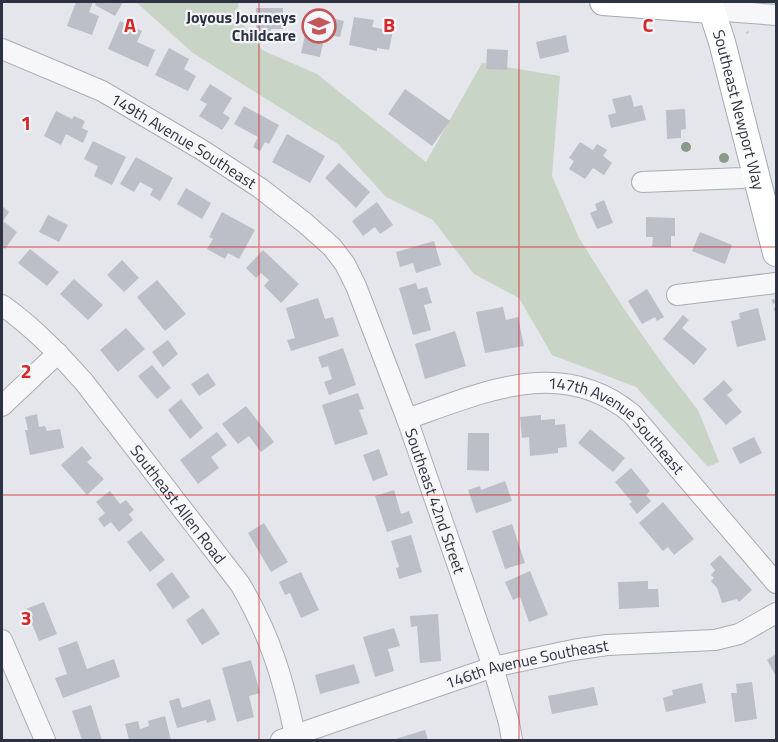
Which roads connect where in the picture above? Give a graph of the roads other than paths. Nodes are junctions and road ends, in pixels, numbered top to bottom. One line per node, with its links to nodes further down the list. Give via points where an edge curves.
1 (603, 2): 2 (main road)
2 (650, 3): 3 (main road)
3 (711, 6): 4 (street); 6 (main road, Southeast Newport Way)
4 (777, 15)
5 (2, 49): 9 (street, 149th Avenue Southeast, via 102,91 202,150 305,223)
6 (756, 175): 7 (street); 8 (main road, Southeast Newport Way)
7 (642, 182)
8 (777, 254)
9 (345, 264): 15 (street, Southeast 42nd Street)
10 (777, 283): 11 (street)
11 (677, 295)
12 (2, 305): 13 (street, Southeast Allen Road)
13 (58, 352): 14 (street); 20 (street, Southeast Allen Road, via 240,584 276,657)
14 (2, 406)
15 (407, 419): 16 (street, 147th Avenue Southeast, via 521,383 570,385 598,391 632,414); 19 (street, Southeast 42nd Street)
16 (777, 583)
17 (777, 613): 19 (street, 146th Avenue Southeast, via 739,634 715,640 607,645)
18 (2, 640): 21 (street)
19 (493, 667): 20 (street, 146th Avenue Southeast); 22 (street, Southeast 42nd Street)
20 (291, 739)
21 (45, 741)
22 (512, 741)

